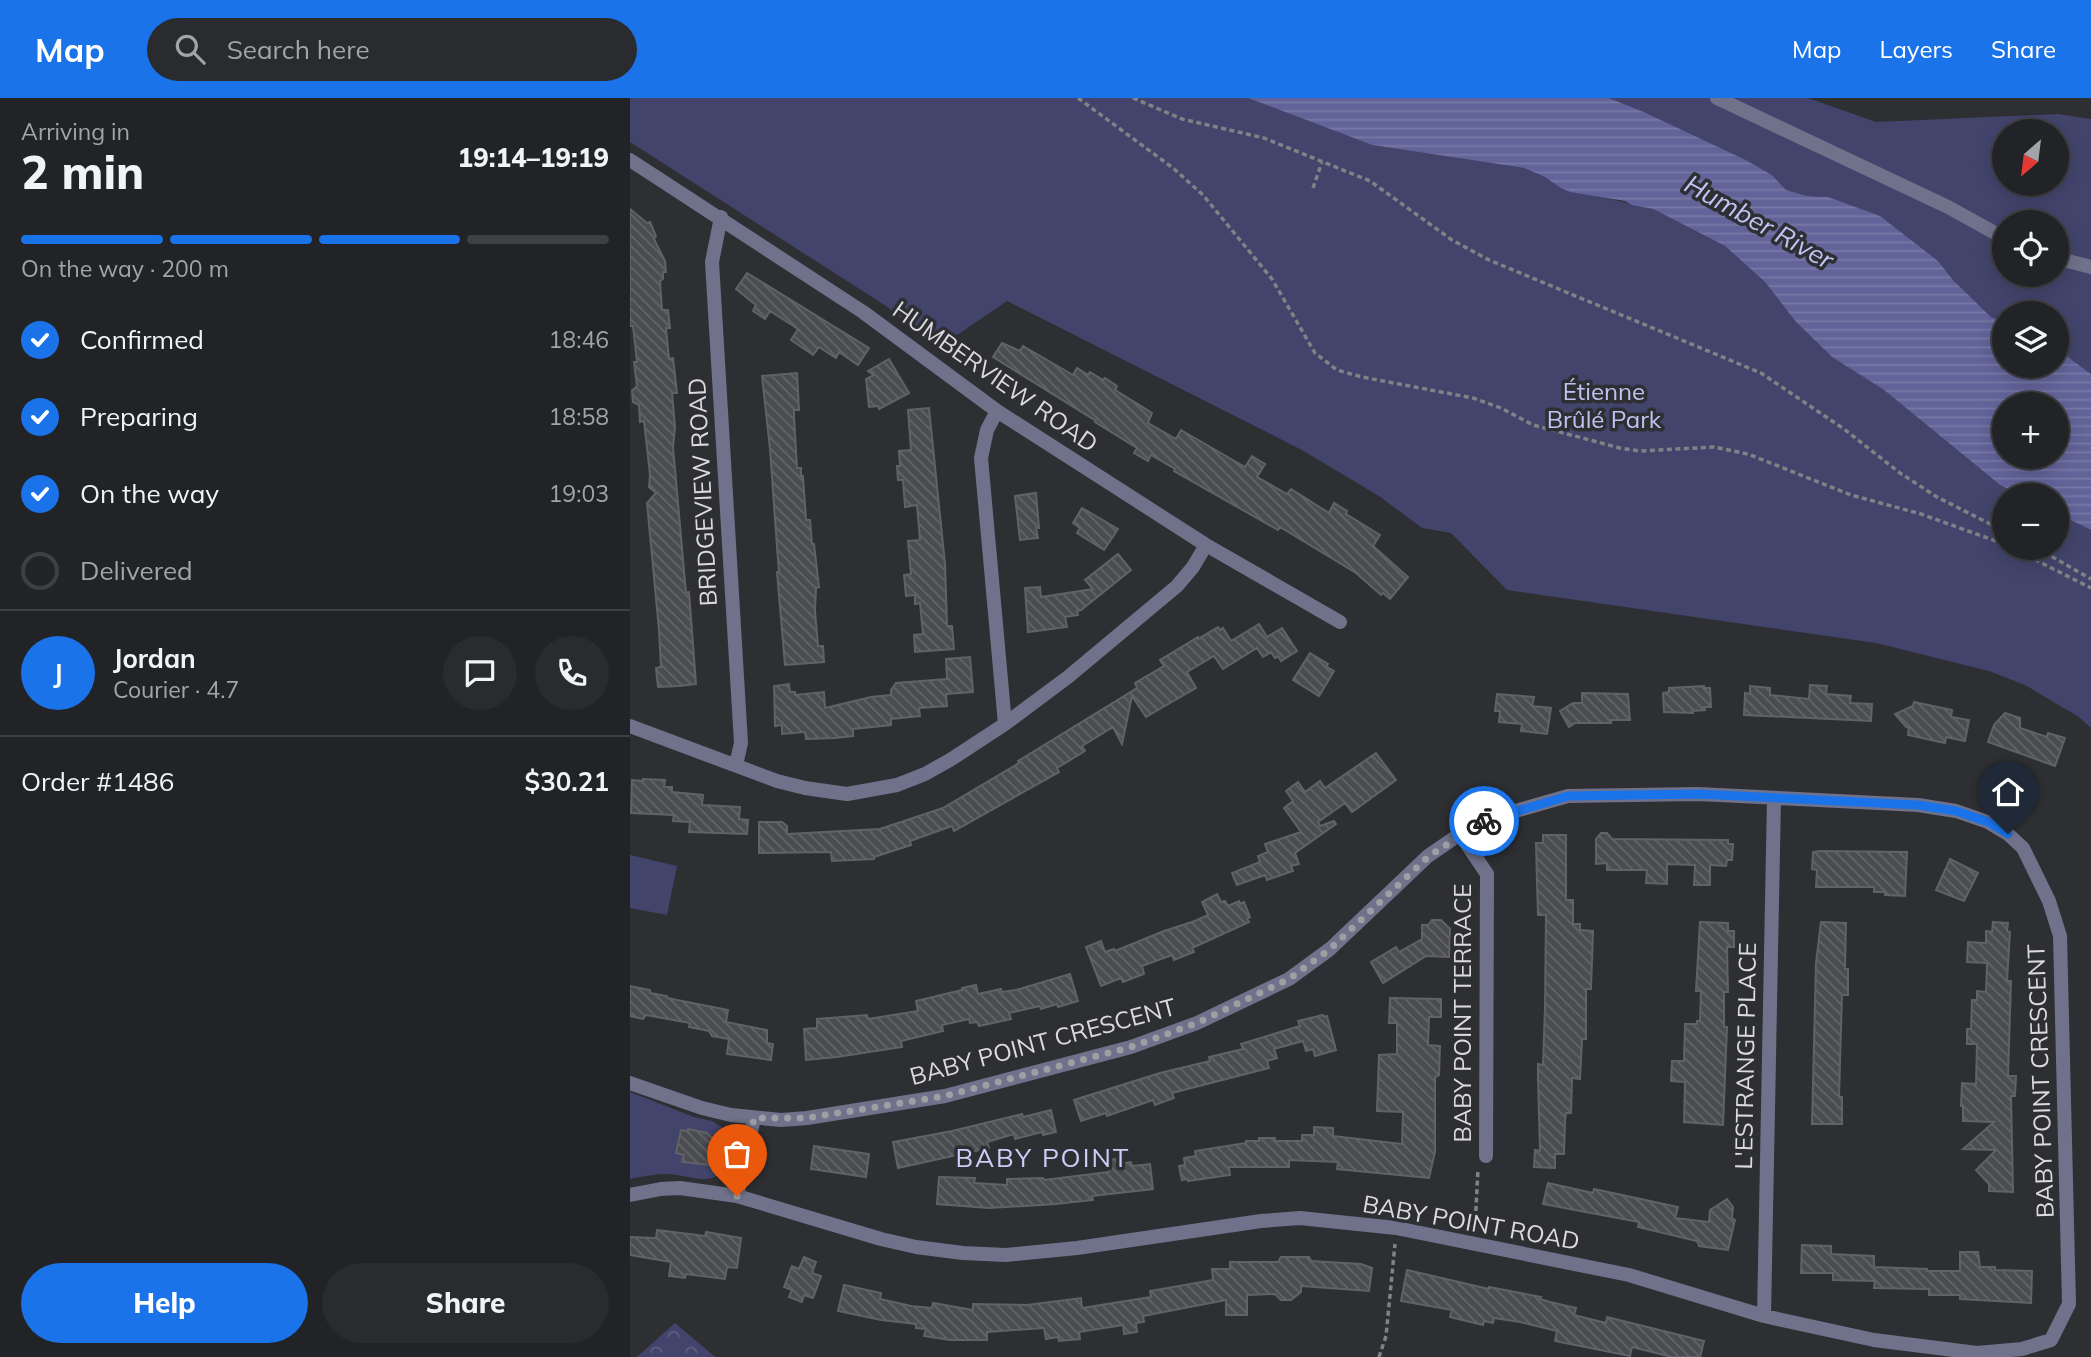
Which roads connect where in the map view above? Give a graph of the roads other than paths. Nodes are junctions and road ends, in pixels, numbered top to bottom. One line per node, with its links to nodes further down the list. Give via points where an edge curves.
1 (1717, 98): 4 (street)
2 (630, 159): 3 (street, HUMBERVIEW ROAD)
3 (721, 217): 7 (street, HUMBERVIEW ROAD, via 863,312); 12 (street, BRIDGEVIEW ROAD, via 712,262 741,743)
4 (1992, 231)
5 (2069, 261): 6 (street)
6 (2091, 267)
7 (997, 411): 8 (street, HUMBERVIEW ROAD); 10 (street, via 981,458)
8 (1206, 545): 9 (street, HUMBERVIEW ROAD); 10 (street, via 1177,586)
9 (1340, 622)
10 (1005, 724): 12 (street, via 925,774 864,793 804,788)
11 (630, 726): 12 (street)
12 (736, 765)
13 (1774, 797): 14 (street, BABY POINT CRESCENT, via 1568,796 1487,819); 20 (street, L'ESTRANGE PLACE); 21 (street, BABY POINT CRESCENT, via 1956,811 2008,834 2023,848 2035,870 2060,936 2069,1304)
14 (1461, 834): 16 (street, BABY POINT CRESCENT, via 1429,856 1330,949 1289,979 1197,1023 1131,1047 945,1096 807,1118); 17 (street, BABY POINT TERRACE, via 1487,874)
15 (630, 1083): 16 (street, BABY POINT CRESCENT, via 702,1108)
16 (754, 1118): 19 (street)
17 (1482, 1161)
18 (630, 1195): 19 (street, BABY POINT ROAD, via 680,1188)
19 (737, 1196): 20 (street, BABY POINT ROAD, via 881,1239 963,1254 1077,1248 1300,1218 1396,1228 1629,1275)
20 (1764, 1316): 21 (street, BABY POINT ROAD, via 1874,1340 1977,1353 2022,1349)
21 (2051, 1340)

